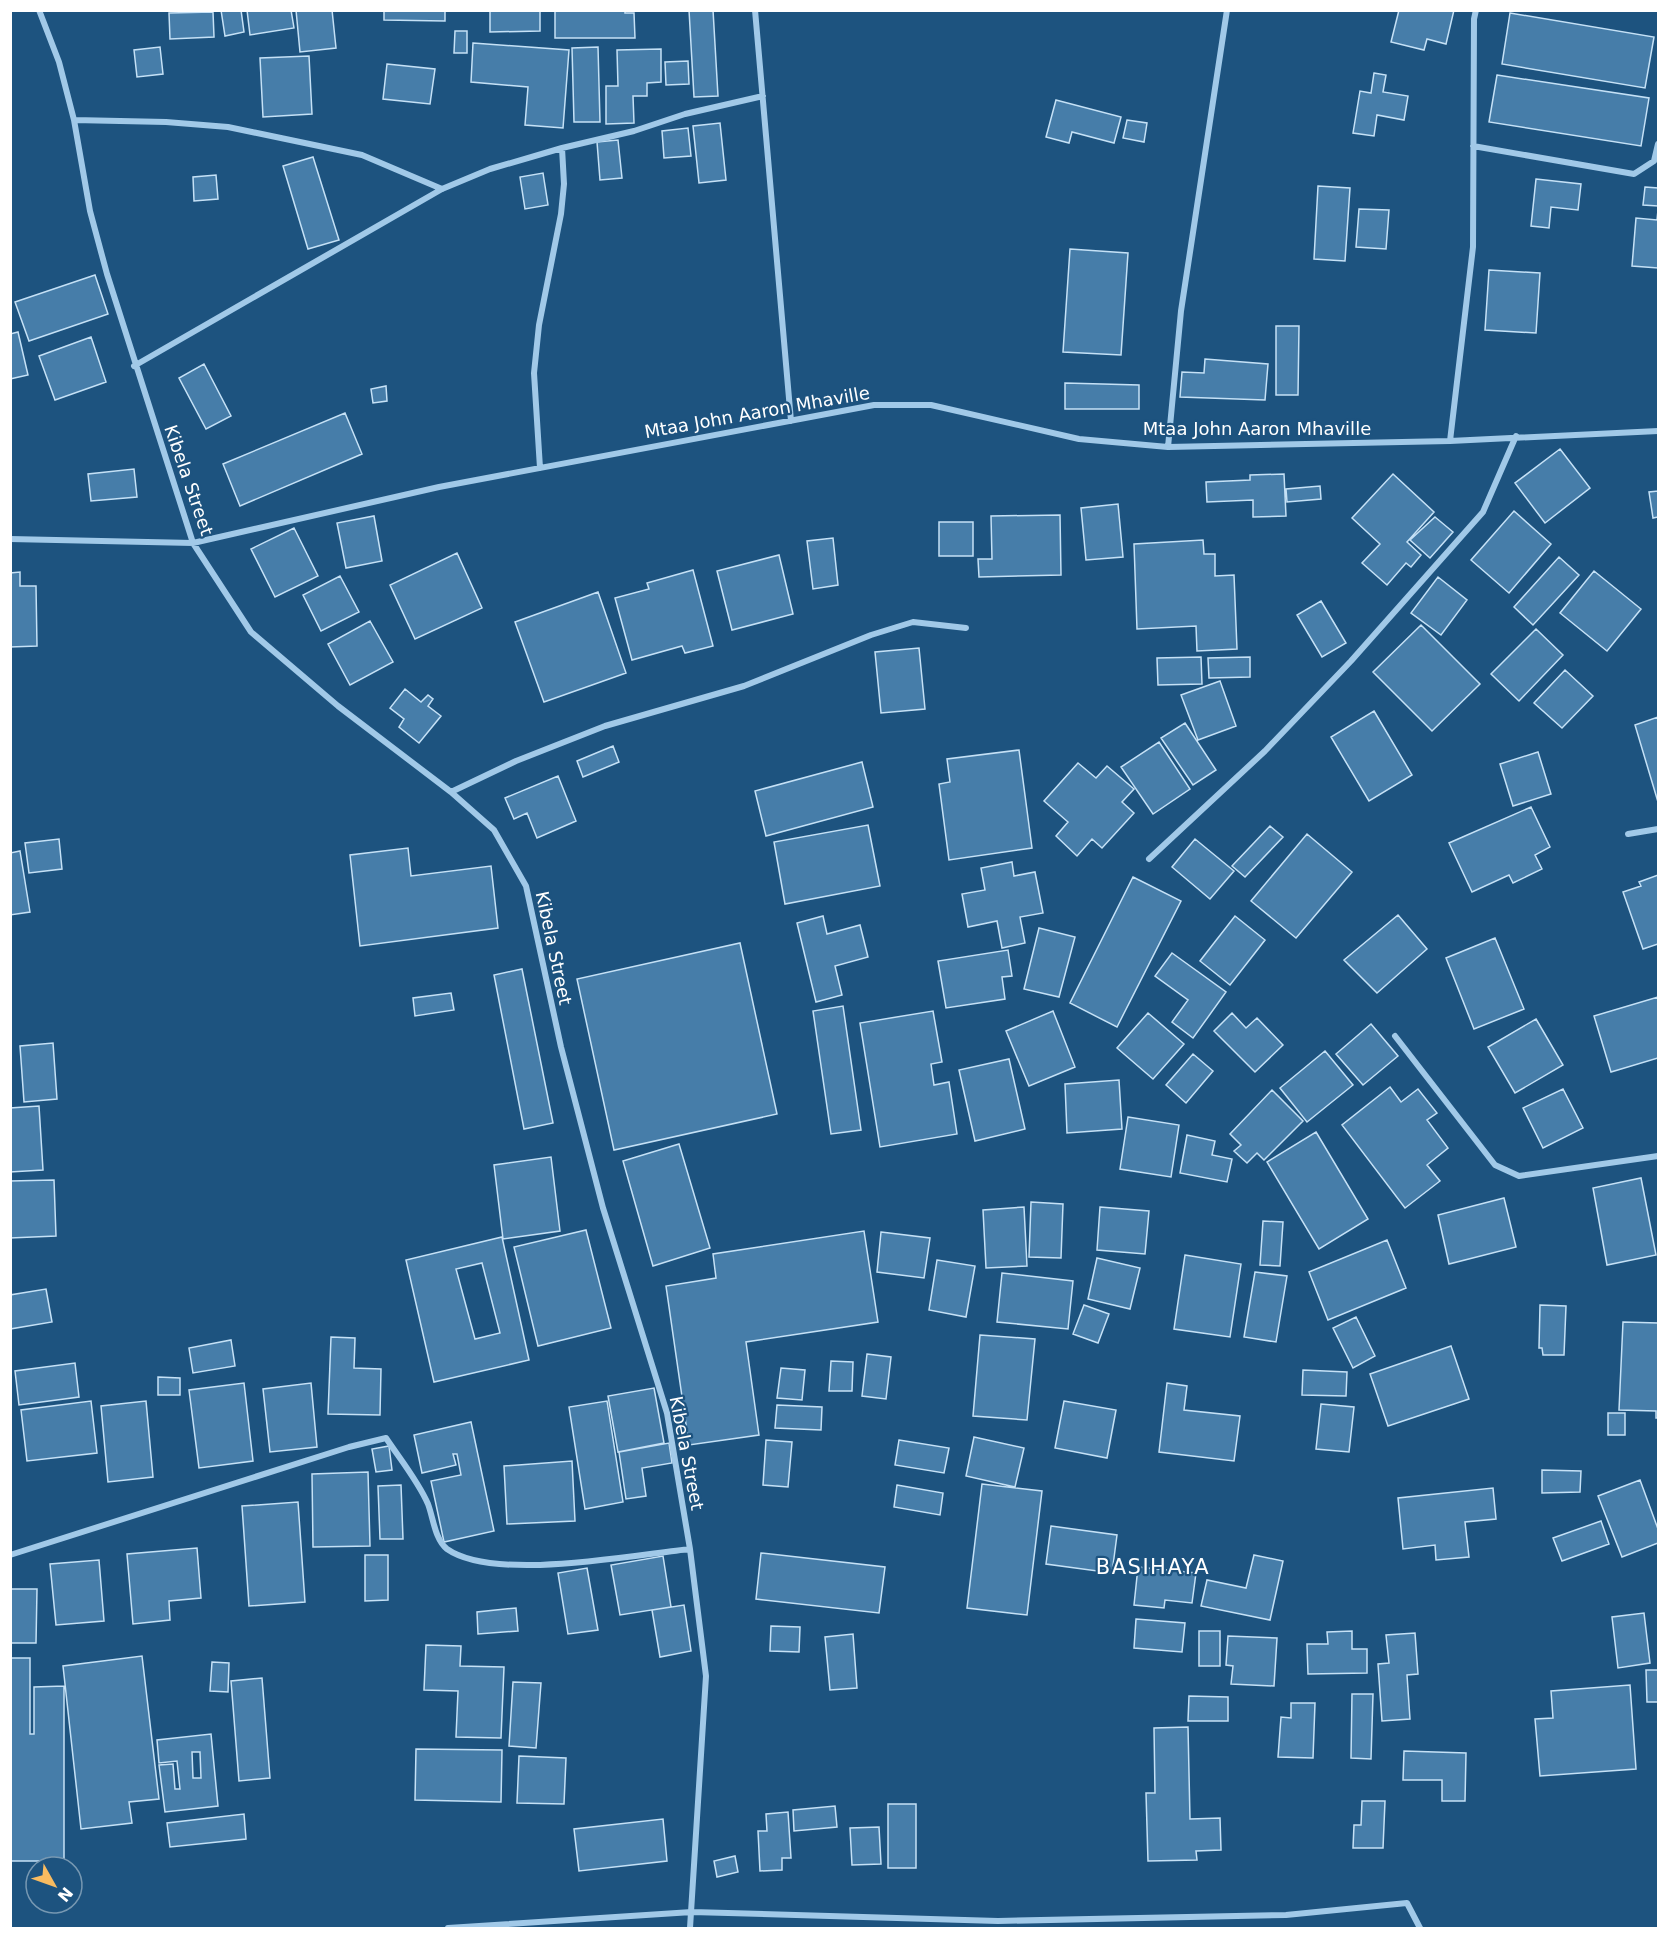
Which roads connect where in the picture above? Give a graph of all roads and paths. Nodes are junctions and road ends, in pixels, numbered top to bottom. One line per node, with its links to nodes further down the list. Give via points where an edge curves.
1 (39, 10): 6 (street, Kibela Street, via 59,62)
2 (755, 10): 5 (street)
3 (1227, 10): 16 (street, via 1181,311)
4 (1476, 10): 8 (street)
5 (763, 96): 9 (street); 12 (street)
6 (74, 120): 10 (street, via 228,126 362,155); 11 (street, Kibela Street, via 90,212)
7 (1659, 144): 8 (street, via 1654,161 1634,174)
8 (1473, 146): 15 (street, via 1473,247)
9 (562, 148): 10 (street, via 490,169); 17 (street, via 561,214 539,325 534,373)
10 (442, 189): 11 (street)
11 (134, 366): 19 (street, Kibela Street)
12 (791, 421): 16 (street, Mtaa John Aaron Mhaville, via 874,405 931,405 1079,439); 17 (street, Mtaa John Aaron Mhaville)
13 (1659, 431): 14 (street, Mtaa John Aaron Mhaville)
14 (1516, 436): 15 (street, Mtaa John Aaron Mhaville); 24 (street, via 1483,512 1265,751)
15 (1450, 441): 16 (street, Mtaa John Aaron Mhaville)
16 (1168, 447)
17 (540, 468): 19 (street, Mtaa John Aaron Mhaville)
18 (10, 539): 19 (street, Mtaa John Aaron Mhaville)
19 (193, 543): 21 (street, Kibela Street, via 251,632 338,706)
20 (966, 628): 21 (street, via 912,622 744,686 605,726)
21 (451, 792): 27 (street, Kibela Street, via 494,830 526,886 561,1047 603,1208 667,1413)
22 (1659, 830): 23 (street)
23 (1628, 834)
24 (1149, 859)
25 (1395, 1036): 26 (street, via 1495,1165 1519,1176)
26 (1659, 1156)
27 (690, 1549): 28 (street, via 521,1567 463,1556 446,1548 427,1503 386,1438); 29 (street, Kibela Street, via 706,1676)
28 (10, 1555)
29 (692, 1912): 30 (street); 31 (street, Kibela Street); 32 (street, via 998,1921 1286,1914 1407,1903)
30 (448, 1929)
31 (690, 1929)
32 (1420, 1929)

